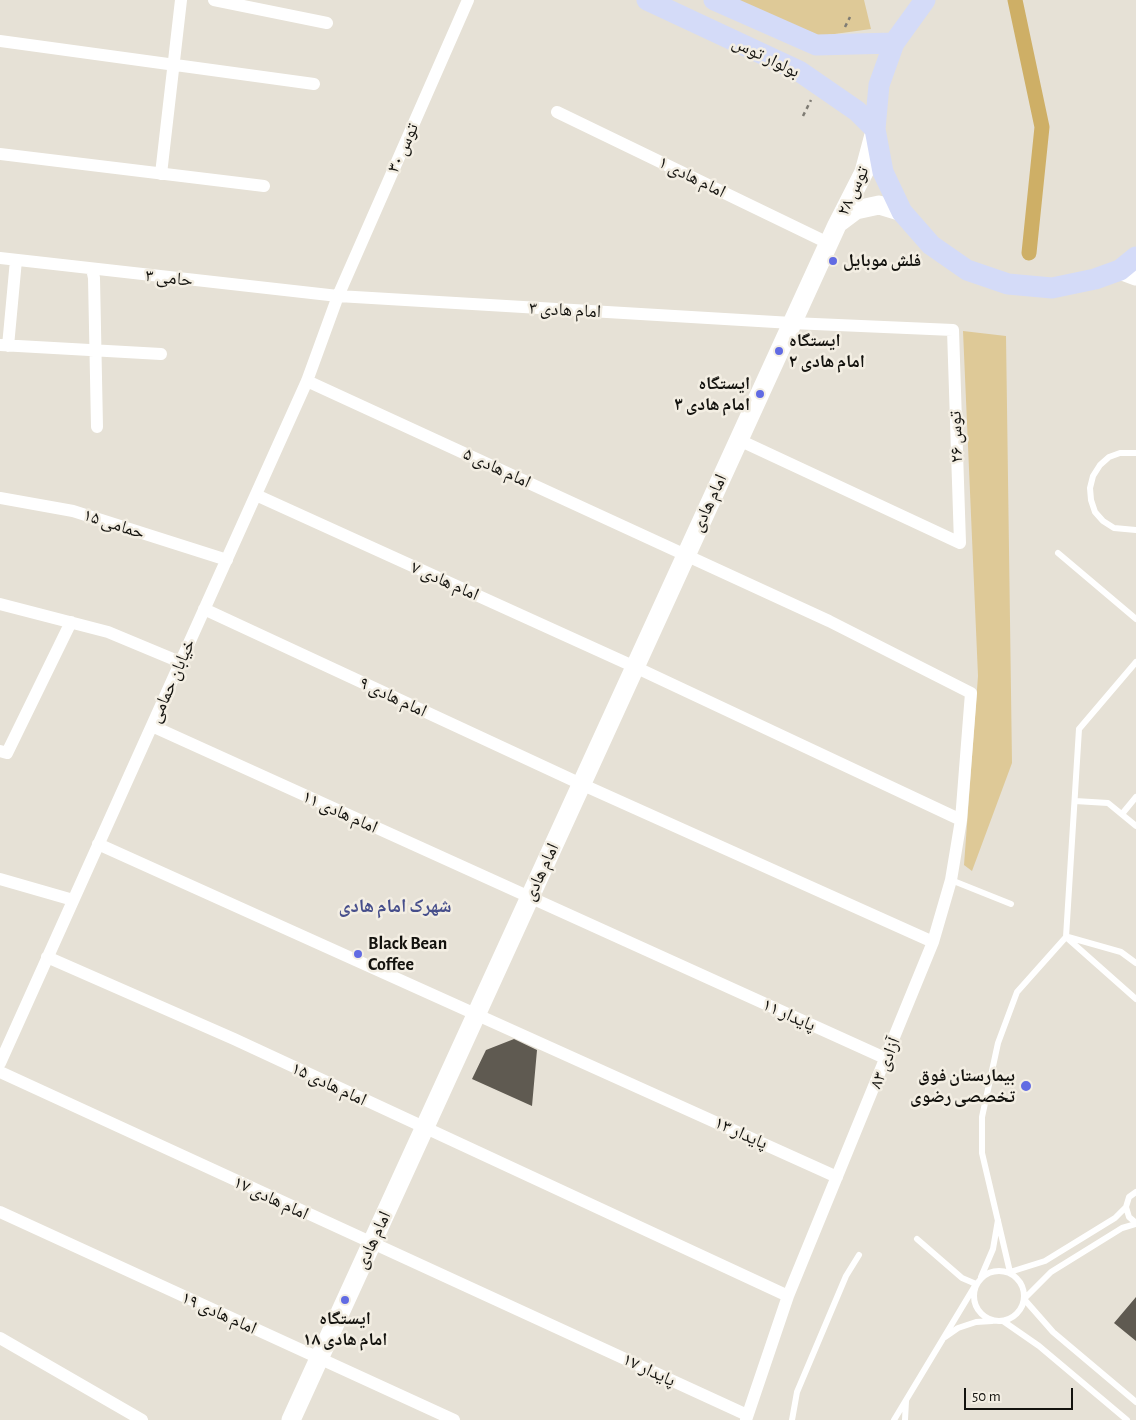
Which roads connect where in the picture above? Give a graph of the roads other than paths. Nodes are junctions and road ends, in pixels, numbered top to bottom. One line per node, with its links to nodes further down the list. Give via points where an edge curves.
1 (181, 0): 10 (street)
2 (214, 0): 7 (street)
3 (468, 0): 24 (street, توس ۳۰)
4 (647, 0): 13 (main road, بولوار توس, via 799,71 857,110)
5 (714, 0): 9 (main road, بولوار توس, via 816,45)
6 (925, 0): 9 (main road)
7 (328, 23)
8 (0, 42): 10 (street)
9 (894, 43): 13 (main road, via 879,85)
10 (174, 65): 11 (street); 15 (street)
11 (314, 84)
12 (557, 112): 19 (street, امام هادی ۱)
13 (875, 129): 17 (main road, via 883,172); 18 (main road, توس ۲۸, via 864,172)
14 (0, 154): 15 (street)
15 (160, 174): 16 (street)
16 (264, 186)
17 (902, 212): 18 (main road, via 879,205 864,208 856,210); 22 (main road, via 931,245 967,270 1008,284 1052,288 1095,280)
18 (837, 225): 19 (main road, توس ۲۸)
19 (828, 243): 25 (main road, امام هادی)
20 (0, 258): 21 (street, حامی ۳)
21 (16, 260): 23 (street, حامی ۳); 27 (street)
22 (1130, 268)
23 (92, 269): 24 (street, حامی ۳); 28 (street)
24 (338, 296): 25 (street, امام هادی ۳); 30 (street, خیابان حمامی)
25 (792, 323): 26 (street, امام هادی ۳); 32 (main road, امام هادی)
26 (953, 330): 32 (street, توس ۲۶, via 960,543)
27 (4, 346): 28 (street)
28 (97, 350): 29 (street); 31 (street)
29 (161, 354)
30 (307, 381): 34 (street, خیابان حمامی); 38 (street, امام هادی ۵)
31 (97, 427)
32 (738, 440): 38 (main road, امام هادی)
33 (1136, 453): 36 (lane, via 1109,457 1093,476 1090,488 1095,512 1103,521 1114,528)
34 (256, 495): 39 (street, خیابان حمامی); 46 (street, امام هادی ۷)
35 (0, 498): 39 (street, حمامی ۱۵, via 73,511)
36 (1136, 530)
37 (1058, 553): 42 (lane)
38 (686, 554): 46 (main road, امام هادی); 47 (street, امام هادی ۵)
39 (226, 560): 41 (street, خیابان حمامی)
40 (0, 604): 43 (street)
41 (204, 609): 44 (street, خیابان حمامی); 50 (street, امام هادی ۹)
42 (1136, 619)
43 (71, 622): 44 (street, via 108,632); 49 (street, via 7,752)
44 (180, 662): 48 (street, خیابان حمامی)
45 (1136, 662): 52 (lane, via 1079,729)
46 (635, 667): 50 (main road, امام هادی); 54 (street, امام هادی ۷)
47 (971, 693): 54 (street, آزادی ۸۳)
48 (152, 726): 56 (street, خیابان حمامی); 59 (street, امام هادی ۱۱)
49 (0, 751)
50 (581, 784): 59 (main road, امام هادی); 63 (street, امام هادی ۹)
51 (1136, 797): 53 (lane)
52 (1075, 801): 53 (lane, via 1108,803); 62 (lane)
53 (1122, 814): 55 (lane)
54 (961, 820): 58 (street, آزادی ۸۳)
55 (1136, 826)
56 (98, 844): 60 (street, خیابان حمامی); 68 (street, پایدار ۱۳)
57 (0, 879): 60 (street)
58 (951, 880): 61 (lane); 63 (street, آزادی ۸۳)
59 (529, 897): 66 (street, امام هادی ۱۱); 68 (main road, امام هادی)
60 (73, 900): 64 (street, خیابان حمامی)
61 (1011, 904)
62 (1066, 937): 65 (lane, via 1121,952); 67 (lane); 77 (lane, via 1017,992 993,1062 982,1117 982,1153)
63 (933, 942): 69 (street, آزادی ۸۳)
64 (48, 957): 70 (street, خیابان حمامی); 72 (street, امام هادی ۱۵)
65 (1136, 963)
66 (691, 970): 69 (street, پایدار ۱۱)
67 (1136, 998)
68 (476, 1014): 72 (main road, امام هادی); 73 (street, پایدار ۱۳)
69 (887, 1059): 73 (street, آزادی ۸۳)
70 (0, 1063)
71 (0, 1072): 80 (street, امام هادی ۱۷)
72 (424, 1128): 80 (main road, امام هادی); 85 (street, امام هادی ۱۵)
73 (837, 1177): 85 (street, آزادی ۸۳)
74 (1136, 1192): 75 (lane, via 1129,1197)
75 (1126, 1207): 78 (lane, via 1129,1217); 82 (lane, via 1045,1261)
76 (0, 1212): 92 (street, امام هادی ۱۹)
77 (998, 1216): 82 (lane); 83 (lane, via 993,1249)
78 (1136, 1223): 86 (lane, via 1122,1228 1052,1272)
79 (917, 1239): 84 (lane, via 962,1278)
80 (372, 1243): 89 (street, امام هادی ۱۷); 92 (main road, امام هادی)
81 (859, 1254): 99 (lane, via 846,1276 797,1392)
82 (1010, 1272): 83 (lane, via 995,1270); 86 (lane, via 1022,1284)
83 (981, 1278): 84 (lane)
84 (976, 1284): 87 (lane, via 976,1308 987,1319); 91 (lane)
85 (788, 1296): 95 (street, آزادی ۸۳)
86 (1024, 1299): 88 (lane, via 1017,1314); 94 (lane, via 1053,1332)
87 (995, 1321): 88 (lane); 91 (lane, via 967,1325)
88 (1003, 1321): 102 (lane, via 1039,1346)
89 (550, 1325): 95 (street, پایدار ۱۷)
90 (0, 1338): 96 (street)
91 (942, 1339): 93 (lane)
92 (319, 1358): 97 (main road, امام هادی); 98 (street, امام هادی ۱۹)
93 (906, 1400): 100 (lane); 101 (lane)
94 (1136, 1402)
95 (747, 1418)
96 (142, 1420)
97 (291, 1420)
98 (454, 1420)
99 (792, 1420)
100 (894, 1420)
101 (906, 1420)
102 (1126, 1420)

